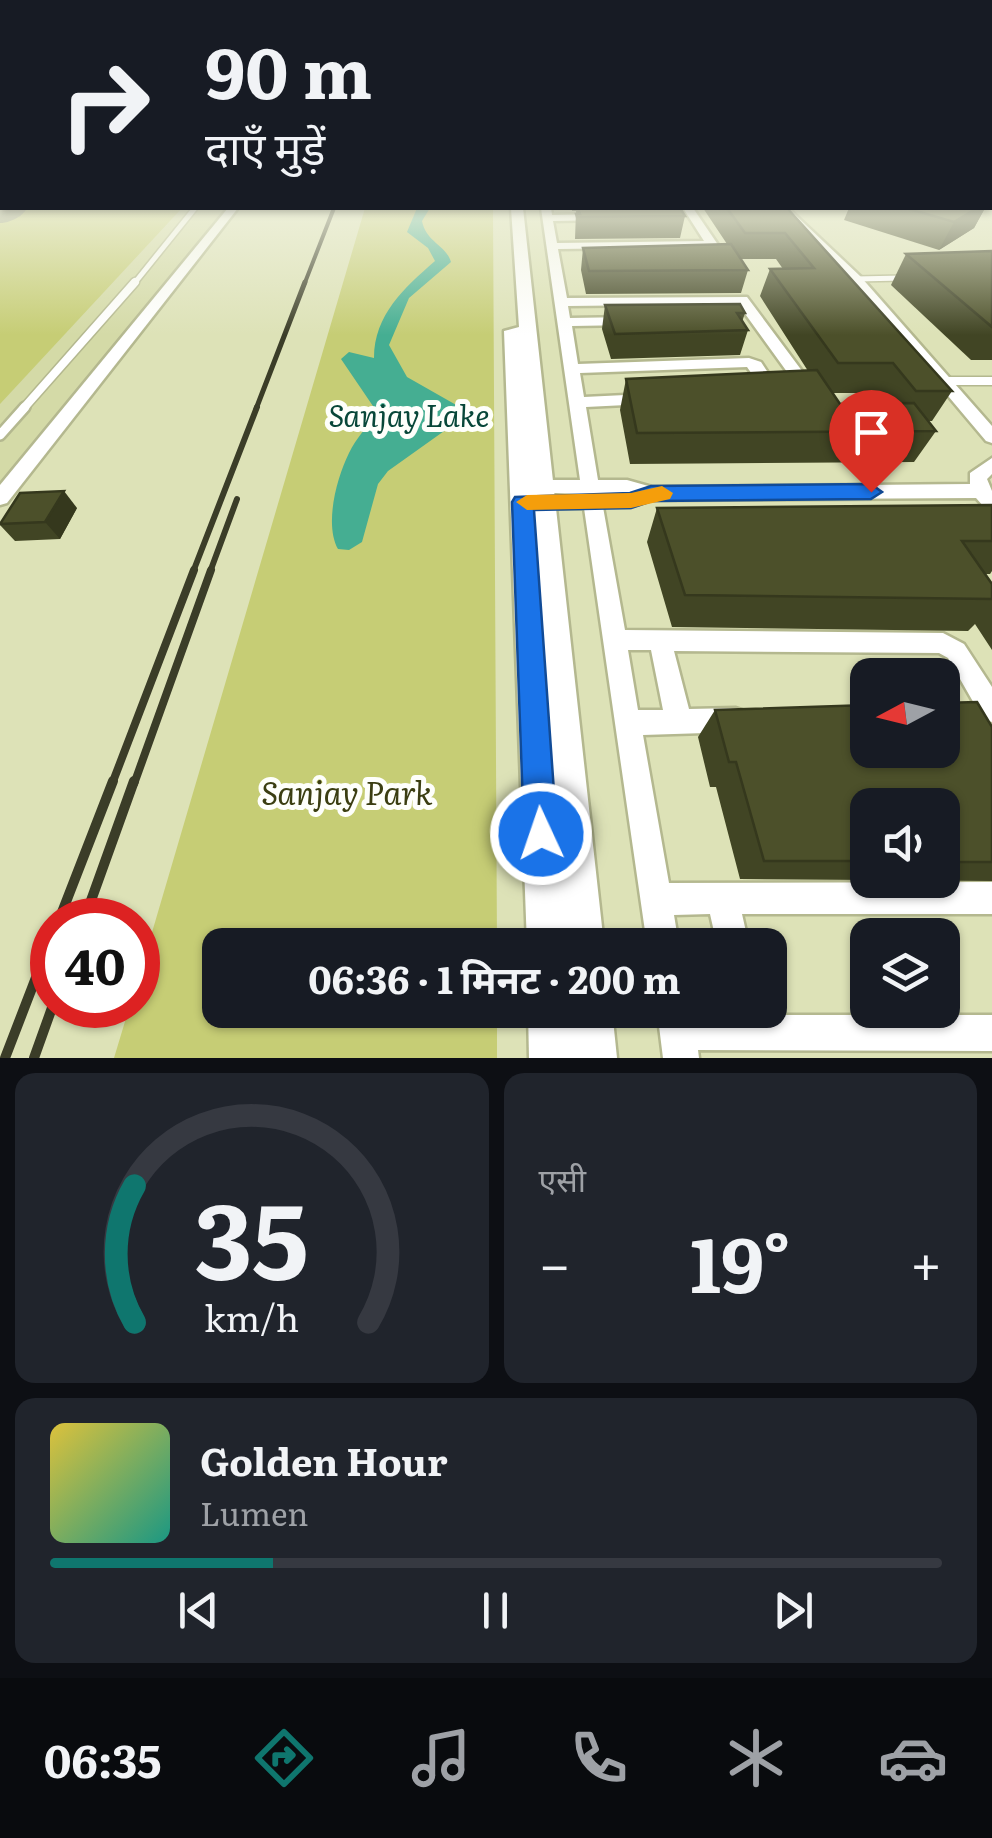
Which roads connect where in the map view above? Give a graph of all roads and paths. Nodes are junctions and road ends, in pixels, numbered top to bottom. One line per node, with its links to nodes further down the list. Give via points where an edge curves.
1 (172, 236): 25 (lane)
2 (209, 236): 31 (street)
3 (507, 236): 28 (street)
4 (519, 236): 28 (street)
5 (551, 236): 9 (street)
6 (708, 236): 8 (street)
7 (812, 236): 12 (street)
8 (713, 244): 9 (street); 10 (street, via 721,260)
9 (552, 246): 13 (street)
10 (694, 262)
11 (920, 278): 12 (lane)
12 (856, 279): 19 (street)
13 (562, 302): 15 (street, via 734,299 748,302); 17 (street)
14 (742, 320): 15 (street)
15 (761, 320): 21 (street, via 809,391)
16 (649, 321): 17 (street)
17 (565, 322): 18 (street)
18 (573, 368): 21 (street, via 749,362); 24 (street)
19 (945, 380): 20 (lane); 26 (street)
20 (992, 381)
21 (775, 396): 22 (street)
22 (756, 397)
23 (663, 399): 24 (street)
24 (578, 402): 29 (street)
25 (0, 435)
26 (992, 437)
27 (992, 464): 30 (street, via 977,477)
28 (534, 494): 29 (street); 42 (street); 43 (street)
29 (593, 495): 30 (street); 32 (street)
30 (987, 497)
31 (0, 498)
32 (613, 640): 33 (street); 38 (street)
33 (660, 640): 34 (street, via 943,644 956,651); 37 (street)
34 (992, 711): 35 (street)
35 (960, 715)
36 (754, 720): 37 (street)
37 (679, 722): 38 (street)
38 (628, 723): 40 (street)
39 (992, 898): 41 (street)
40 (655, 899): 41 (street); 44 (street)
41 (722, 900): 45 (street)
42 (546, 928)
43 (582, 928)
44 (660, 928)
45 (729, 928)
46 (787, 1022): 50 (street)
47 (551, 1028): 52 (street)
48 (592, 1028): 53 (street)
49 (707, 1028): 51 (street)
50 (992, 1032)
51 (678, 1033)
52 (552, 1058)
53 (594, 1058)

